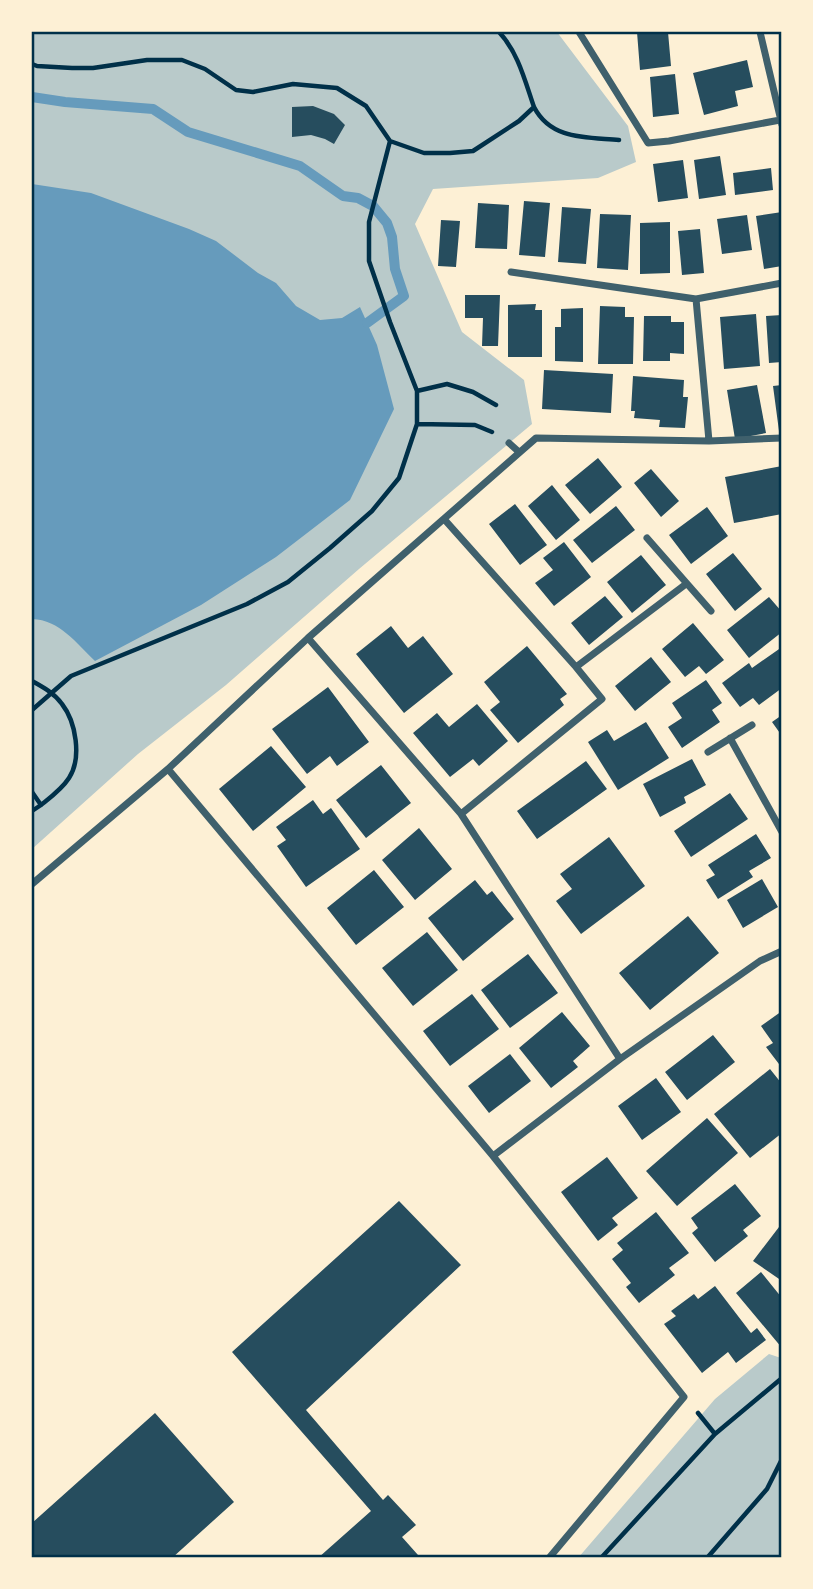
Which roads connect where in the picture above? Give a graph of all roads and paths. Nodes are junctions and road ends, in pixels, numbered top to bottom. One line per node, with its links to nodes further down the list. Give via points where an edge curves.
1 (499, 32): 5 (path, via 519,63)
2 (579, 32): 8 (street)
3 (760, 32): 6 (street)
4 (32, 64): 7 (path, via 93,68 182,60 236,90 253,92 293,84 337,88 366,106)
5 (534, 107): 7 (path, via 473,151 424,153); 8 (path, via 540,119 566,135)
6 (781, 122): 8 (street)
7 (390, 141): 12 (path, via 369,222 369,261)
8 (648, 143)
9 (511, 272): 11 (street)
10 (782, 283): 11 (street)
11 (696, 299): 17 (street)
12 (417, 391): 13 (path, via 447,384); 14 (path)
13 (496, 405)
14 (417, 424): 15 (path); 27 (path, via 400,478 372,511 288,582 247,604 71,676)
15 (475, 425)
16 (782, 439): 17 (street)
17 (709, 441): 19 (street, via 536,438)
18 (509, 443): 19 (street)
19 (519, 452): 20 (street)
20 (444, 519): 24 (street); 25 (street)
21 (646, 538): 22 (street)
22 (686, 583): 23 (street); 25 (street)
23 (711, 611)
24 (308, 638): 32 (street); 36 (street)
25 (576, 667): 36 (street, via 602,699)
26 (32, 681): 27 (path)
27 (52, 693): 28 (path); 34 (path, via 72,723 75,760 70,777)
28 (32, 710)
29 (752, 725): 30 (street)
30 (730, 738): 31 (street); 37 (street)
31 (708, 752)
32 (168, 769): 38 (street); 41 (street)
33 (32, 792): 34 (path)
34 (41, 805): 35 (path)
35 (32, 811)
36 (461, 814): 40 (street)
37 (782, 831)
38 (32, 884)
39 (782, 951): 40 (street, via 760,961)
40 (620, 1059): 41 (street)
41 (493, 1156): 44 (street, via 684,1397)
42 (782, 1378): 45 (path, via 715,1434)
43 (782, 1460): 46 (path, via 767,1489)
44 (550, 1558)
45 (601, 1558)
46 (707, 1558)

